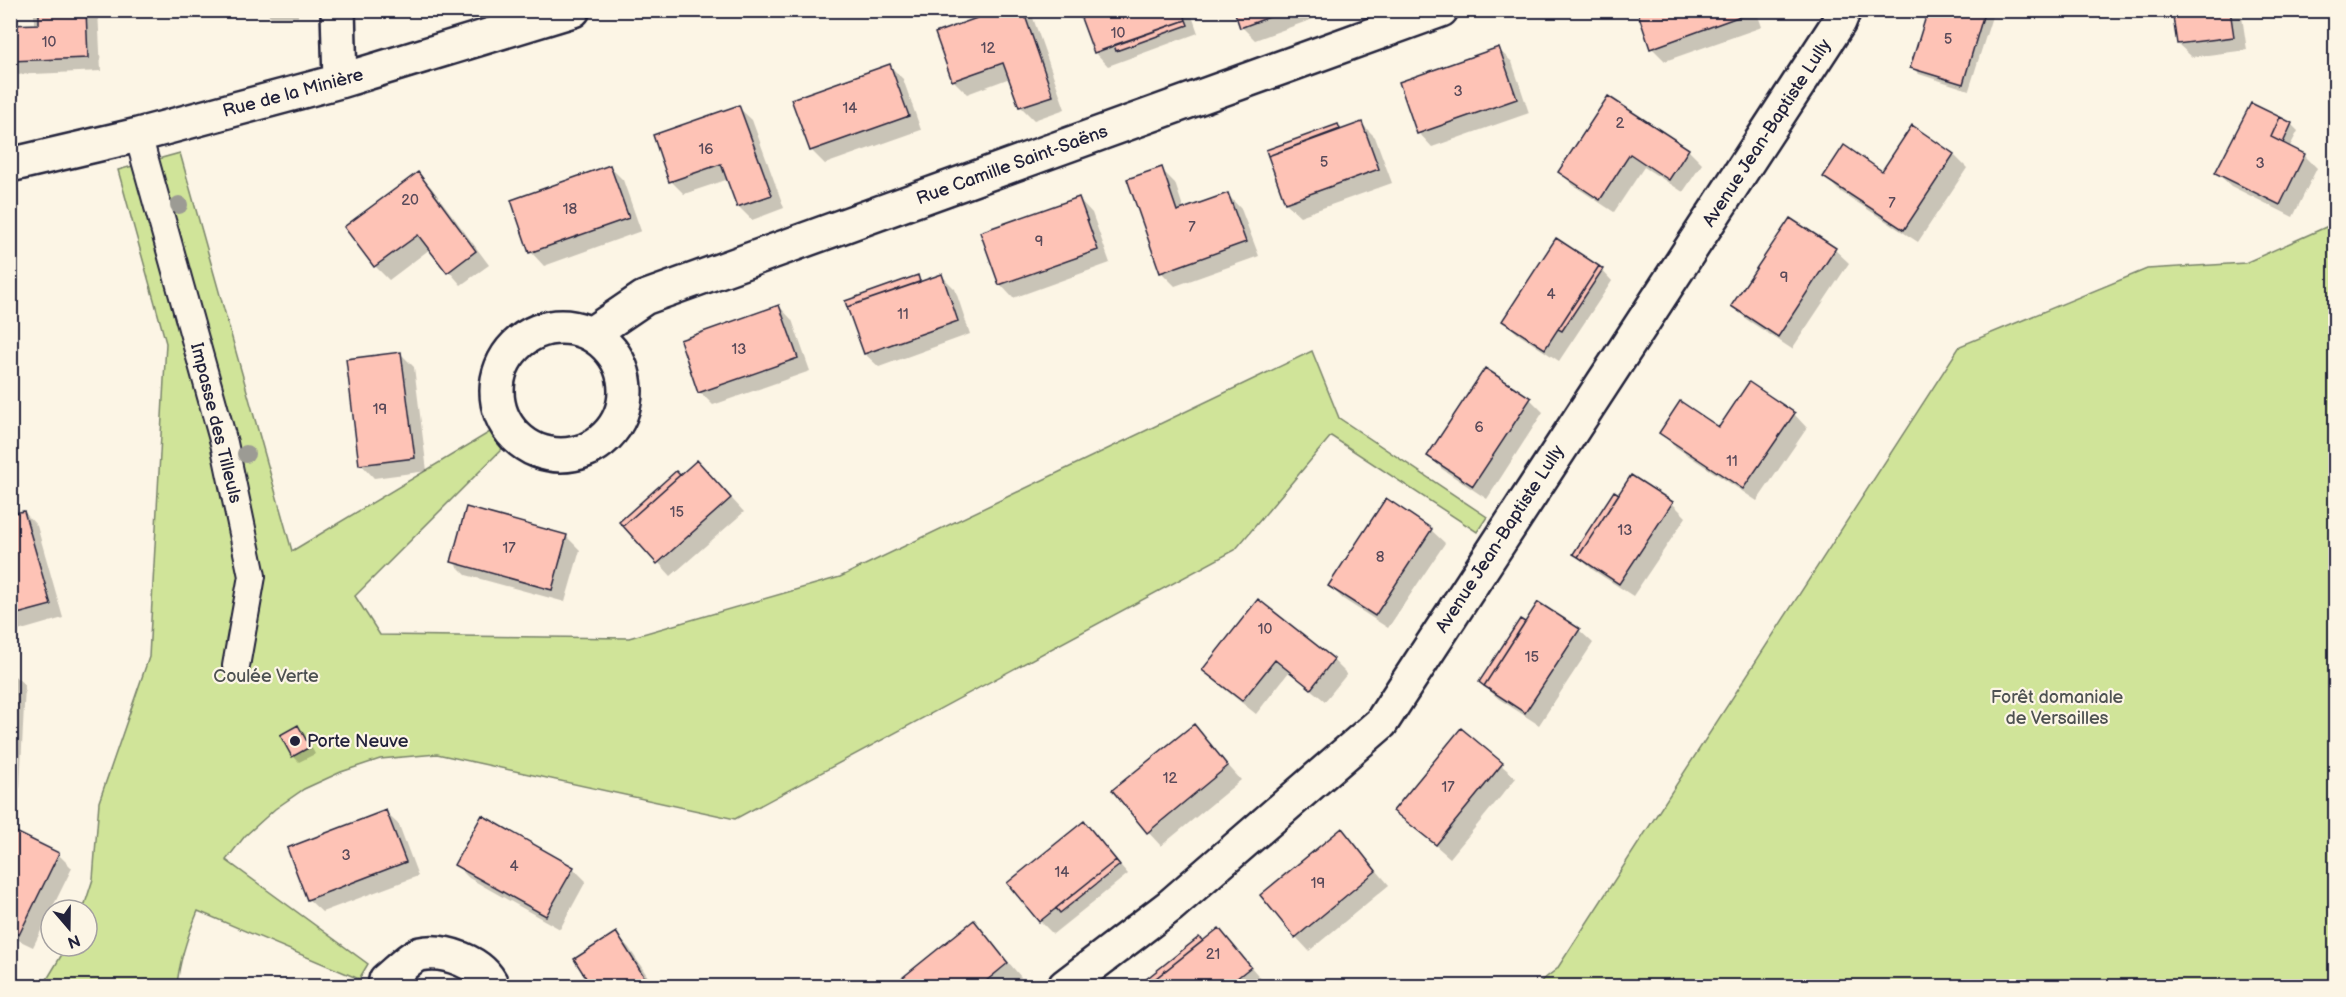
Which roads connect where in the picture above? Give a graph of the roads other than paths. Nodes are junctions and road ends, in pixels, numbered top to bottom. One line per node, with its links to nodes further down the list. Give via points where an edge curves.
1 (338, 10): 5 (street)
2 (573, 10): 5 (street, Rue de la Minière)
3 (1441, 10): 8 (street, Rue Camille Saint-Saëns, via 644,298)
4 (1844, 10): 12 (street, Avenue Jean-Baptiste Lully, via 1381,723 1170,906)
5 (340, 81): 6 (street, Rue de la Minière)
6 (138, 135): 7 (street, Rue de la Minière); 9 (lane, Impasse des Tilleuls, via 224,443 252,576)
7 (10, 165)
8 (591, 334)
9 (236, 666)
10 (385, 987): 11 (street, via 386,980 417,954 450,953 487,975)
11 (492, 987)
12 (1065, 987)

